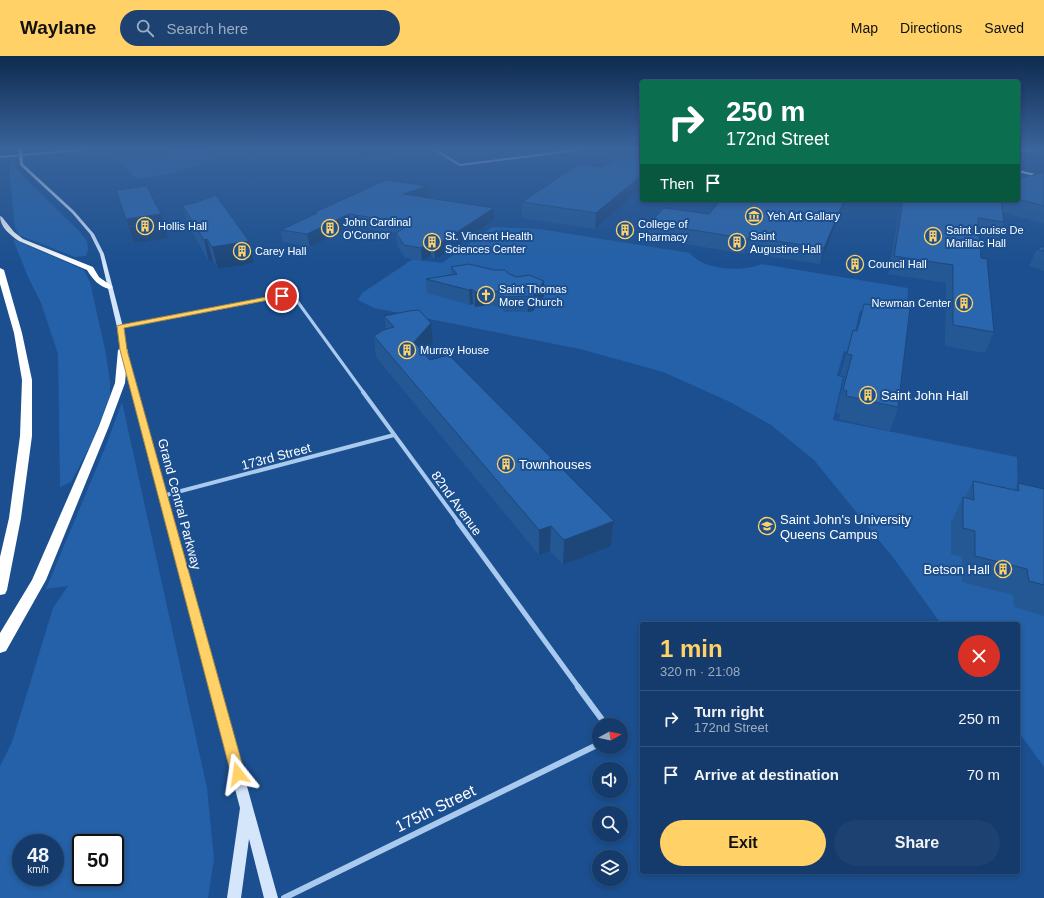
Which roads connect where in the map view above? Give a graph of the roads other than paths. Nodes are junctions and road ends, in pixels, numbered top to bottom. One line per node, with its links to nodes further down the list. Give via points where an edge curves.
1 (45, 186): 4 (main road, Grand Central Parkway, via 92,234 102,254)
2 (0, 218): 4 (highway, via 21,240 90,269 98,281)
3 (0, 270): 9 (highway, via 18,333 27,380 26,436 16,510)
4 (109, 286): 5 (main road, Grand Central Parkway)
5 (120, 326): 6 (main road, Grand Central Parkway); 7 (street, 82nd Avenue, via 292,294)
6 (123, 350): 8 (main road, Grand Central Parkway); 10 (highway, via 120,383 104,426 39,580)
7 (394, 435): 8 (street, 173rd Street); 11 (street, 82nd Avenue)
8 (162, 496): 13 (main road, Grand Central Parkway)
9 (0, 590)
10 (0, 647)
11 (601, 718)
12 (592, 747): 16 (street, 175th Street)
13 (247, 805): 14 (main road, Grand Central Parkway); 15 (main road)
14 (234, 898)
15 (271, 898)
16 (284, 898)

